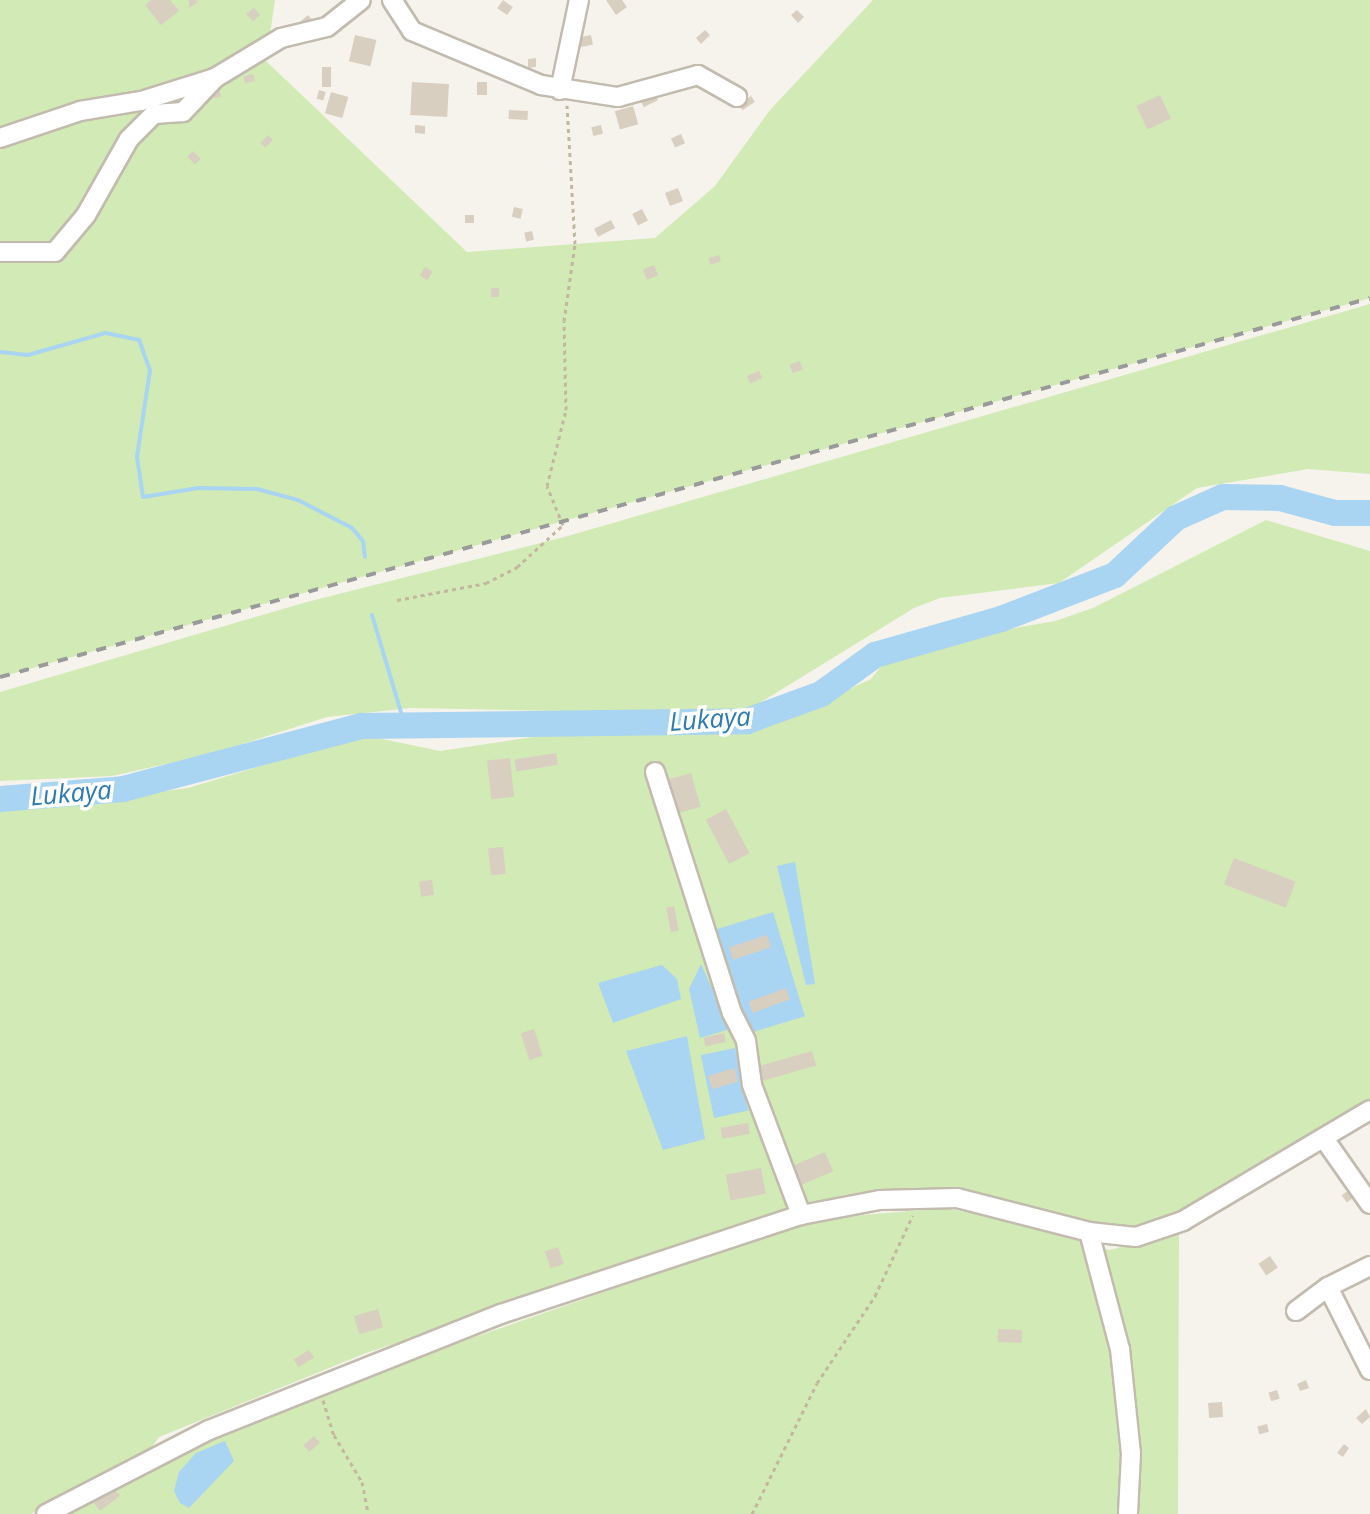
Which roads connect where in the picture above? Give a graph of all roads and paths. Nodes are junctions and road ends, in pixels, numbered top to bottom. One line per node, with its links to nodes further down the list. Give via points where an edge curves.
1 (361, 0): 4 (street, via 327,27 281,38)
2 (392, 0): 5 (street, via 412,31 479,63)
3 (579, 0): 5 (street)
4 (215, 78): 7 (street, via 141,101 80,111); 8 (street, via 183,112 154,114 129,139 86,215 55,252)
5 (563, 91): 6 (street, via 618,97 698,75); 9 (path, via 575,244 564,321 566,410 547,486 563,525 517,567 486,583)
6 (737, 97)
7 (0, 138)
8 (0, 252)
9 (397, 600)
10 (655, 772): 15 (street, via 732,1013 746,1041 752,1085)
11 (1370, 1110): 12 (street)
12 (1325, 1140): 14 (street); 16 (street, via 1161,1232 1136,1237)
13 (921, 1199): 15 (street, via 880,1200); 16 (street, via 987,1202); 24 (path, via 875,1296 817,1383)
14 (1370, 1204)
15 (801, 1215): 21 (street, via 579,1285)
16 (1089, 1232): 25 (street, via 1120,1349 1131,1454)
17 (1370, 1266): 18 (street)
18 (1328, 1287): 19 (street); 20 (street)
19 (1296, 1311)
20 (1370, 1370)
21 (320, 1386): 22 (street, via 209,1430); 23 (path, via 334,1435 362,1482)
22 (46, 1514)
23 (368, 1514)
24 (752, 1514)
25 (1128, 1514)

